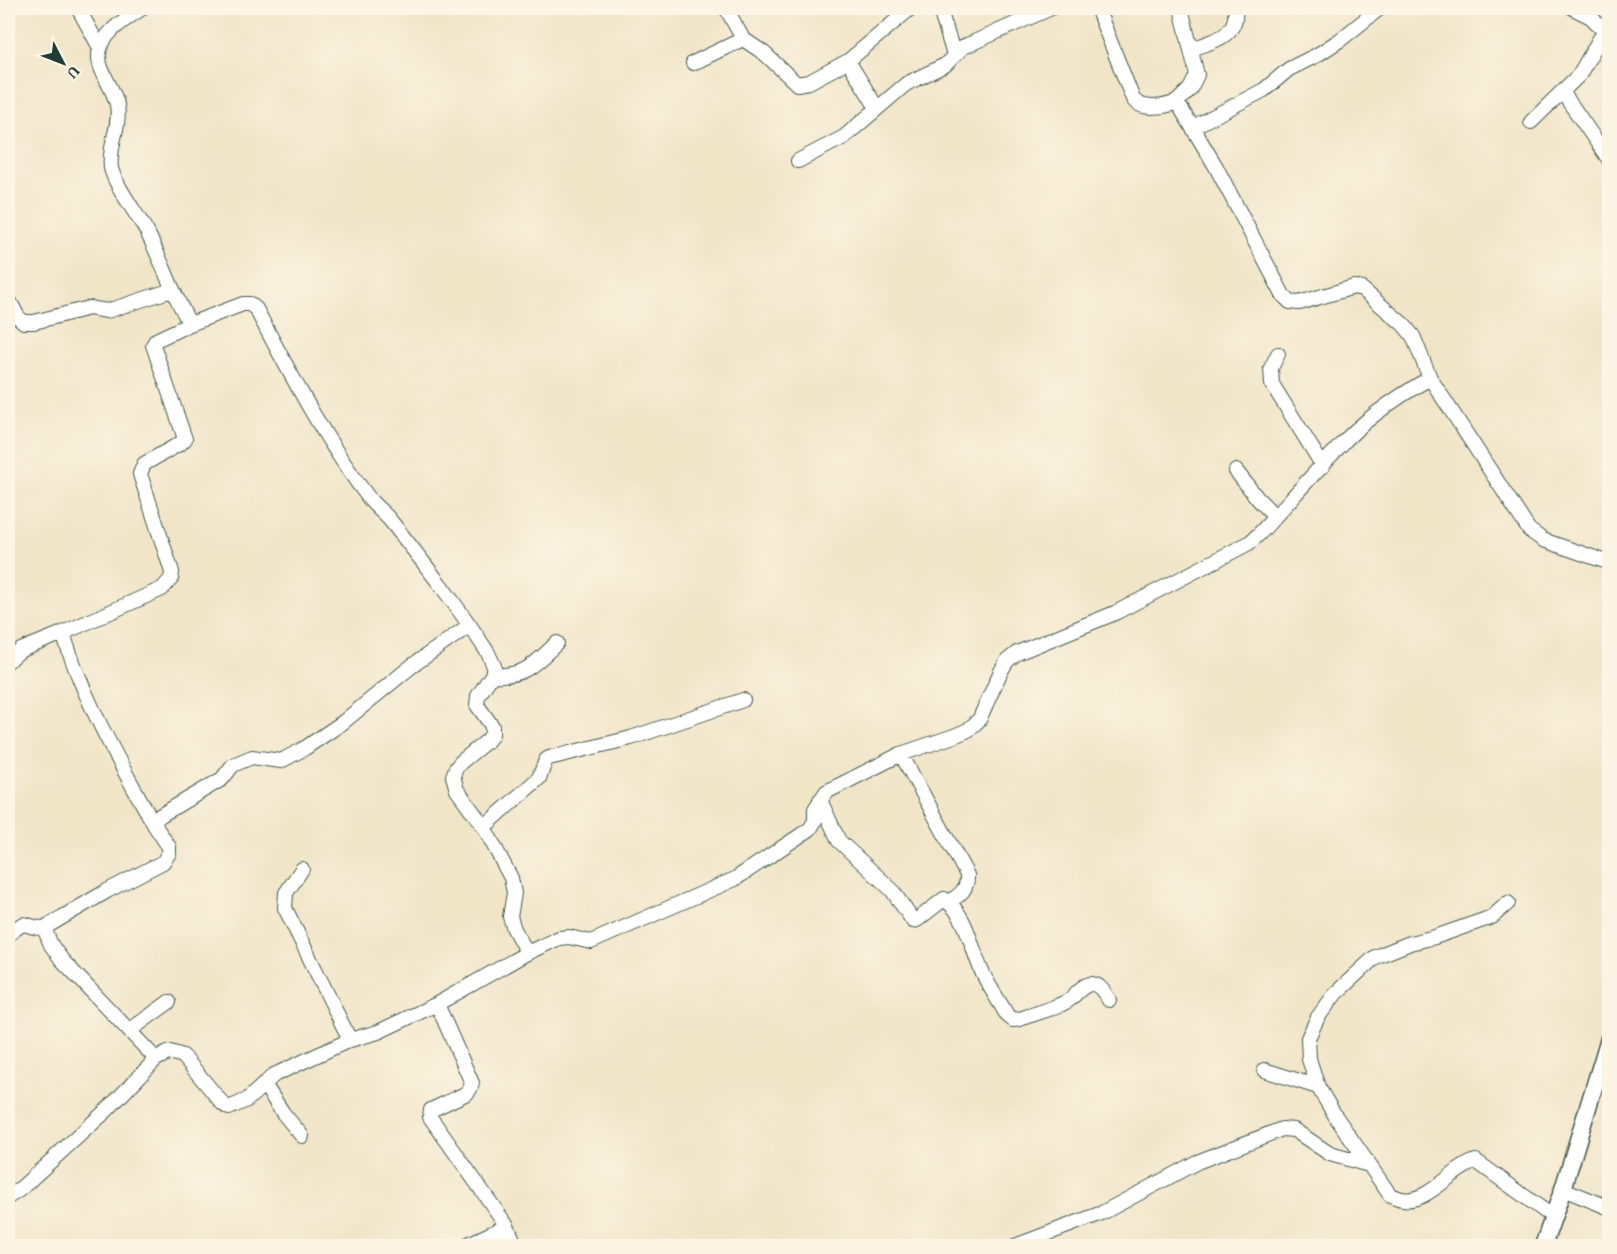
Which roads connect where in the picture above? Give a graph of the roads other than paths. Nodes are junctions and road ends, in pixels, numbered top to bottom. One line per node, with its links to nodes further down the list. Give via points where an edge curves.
1 (78, 8): 14 (street)
2 (142, 8): 14 (street, via 107,36)
3 (726, 8): 13 (street)
4 (911, 8): 17 (street)
5 (936, 8): 16 (street, via 940,10)
6 (1051, 8): 16 (street, via 977,39)
7 (1097, 8): 20 (street, via 1137,104 1144,107)
8 (1181, 8): 15 (street)
9 (1235, 8): 15 (street, via 1231,31)
10 (1380, 8): 23 (street, via 1340,40 1289,69 1264,90)
11 (1573, 8): 12 (street)
12 (1607, 26): 19 (street, via 1579,75)
13 (743, 39): 17 (street, via 797,84 809,82); 18 (street)
14 (100, 48): 26 (street, via 98,60 117,104 111,170 146,231)
15 (1191, 49): 20 (street, via 1197,75)
16 (954, 55): 21 (street, via 934,72 906,84)
17 (848, 61): 21 (street)
18 (693, 63)
19 (1563, 93): 22 (street); 25 (street)
20 (1177, 102): 23 (street)
21 (877, 108): 24 (street, via 844,137)
22 (1531, 122)
23 (1193, 127): 30 (street, via 1283,295 1290,302 1299,303 1354,287 1362,289 1413,336)
24 (798, 161)
25 (1610, 161)
26 (172, 290): 27 (street, via 107,311 89,309 34,322 18,317); 28 (street)
27 (8, 298)
28 (190, 324): 35 (street, via 243,304 256,309 327,438 372,502 388,517); 36 (street, via 153,345 185,439 144,464 140,474 171,579 162,589)
29 (1278, 354): 31 (street, via 1271,368 1272,384)
30 (1430, 378): 31 (street, via 1384,406 1338,447); 34 (street, via 1529,530 1543,540)
31 (1323, 466): 33 (street)
32 (1236, 471): 33 (street)
33 (1275, 516): 41 (street, via 1249,543 1205,567 1115,613 1017,653 1007,661 979,720 968,730)
34 (1610, 563)
35 (470, 625): 39 (street, via 494,666); 43 (street, via 305,748 281,761 252,757 233,765 222,778 160,815)
36 (63, 633): 38 (street, via 21,650); 43 (street, via 113,752)
37 (557, 643): 39 (street, via 521,673)
38 (8, 660)
39 (492, 675): 44 (street, via 478,696 477,705 492,726 492,734 461,762 453,776 457,790)
40 (744, 700): 44 (street, via 632,738 549,758 539,778)
41 (901, 754): 42 (street, via 826,792); 46 (street, via 967,875 968,884)
42 (820, 800): 46 (street, via 839,841 892,890 913,921 944,899); 50 (street, via 810,829 735,879 591,942 563,937)
43 (155, 826): 48 (street, via 169,847 163,862)
44 (484, 827): 50 (street, via 514,888 510,917)
45 (302, 869): 56 (street, via 286,893 285,908)
46 (949, 902): 51 (street, via 965,925 982,972 1013,1020 1068,1001 1090,984 1099,987)
47 (1508, 903): 60 (street, via 1492,917 1375,957 1336,993 1308,1038 1308,1059)
48 (44, 928): 49 (street, via 28,923); 54 (street, via 62,960)
49 (8, 935)
50 (527, 953): 53 (street)
51 (1108, 1000)
52 (169, 1002): 54 (street)
53 (437, 1004): 56 (street, via 378,1032); 67 (street, via 472,1083 467,1093 431,1110 430,1117)
54 (129, 1031): 57 (street)
55 (1609, 1036): 63 (street)
56 (350, 1040): 59 (street, via 274,1075)
57 (156, 1059): 59 (street, via 170,1052 183,1056 229,1108 247,1100); 64 (street, via 108,1109)
58 (1264, 1070): 60 (street)
59 (264, 1084): 61 (street)
60 (1318, 1087): 62 (street)
61 (302, 1136)
62 (1369, 1165): 66 (street, via 1390,1195 1404,1200 1419,1198 1476,1161); 70 (street, via 1330,1154 1294,1130 1282,1129 1197,1162 1102,1213)
63 (1563, 1189): 65 (street); 66 (street)
64 (8, 1197)
65 (1610, 1208)
66 (1553, 1217): 71 (street)
67 (507, 1226): 68 (street); 69 (street)
68 (464, 1246)
69 (516, 1246)
70 (1015, 1246)
71 (1543, 1246)

